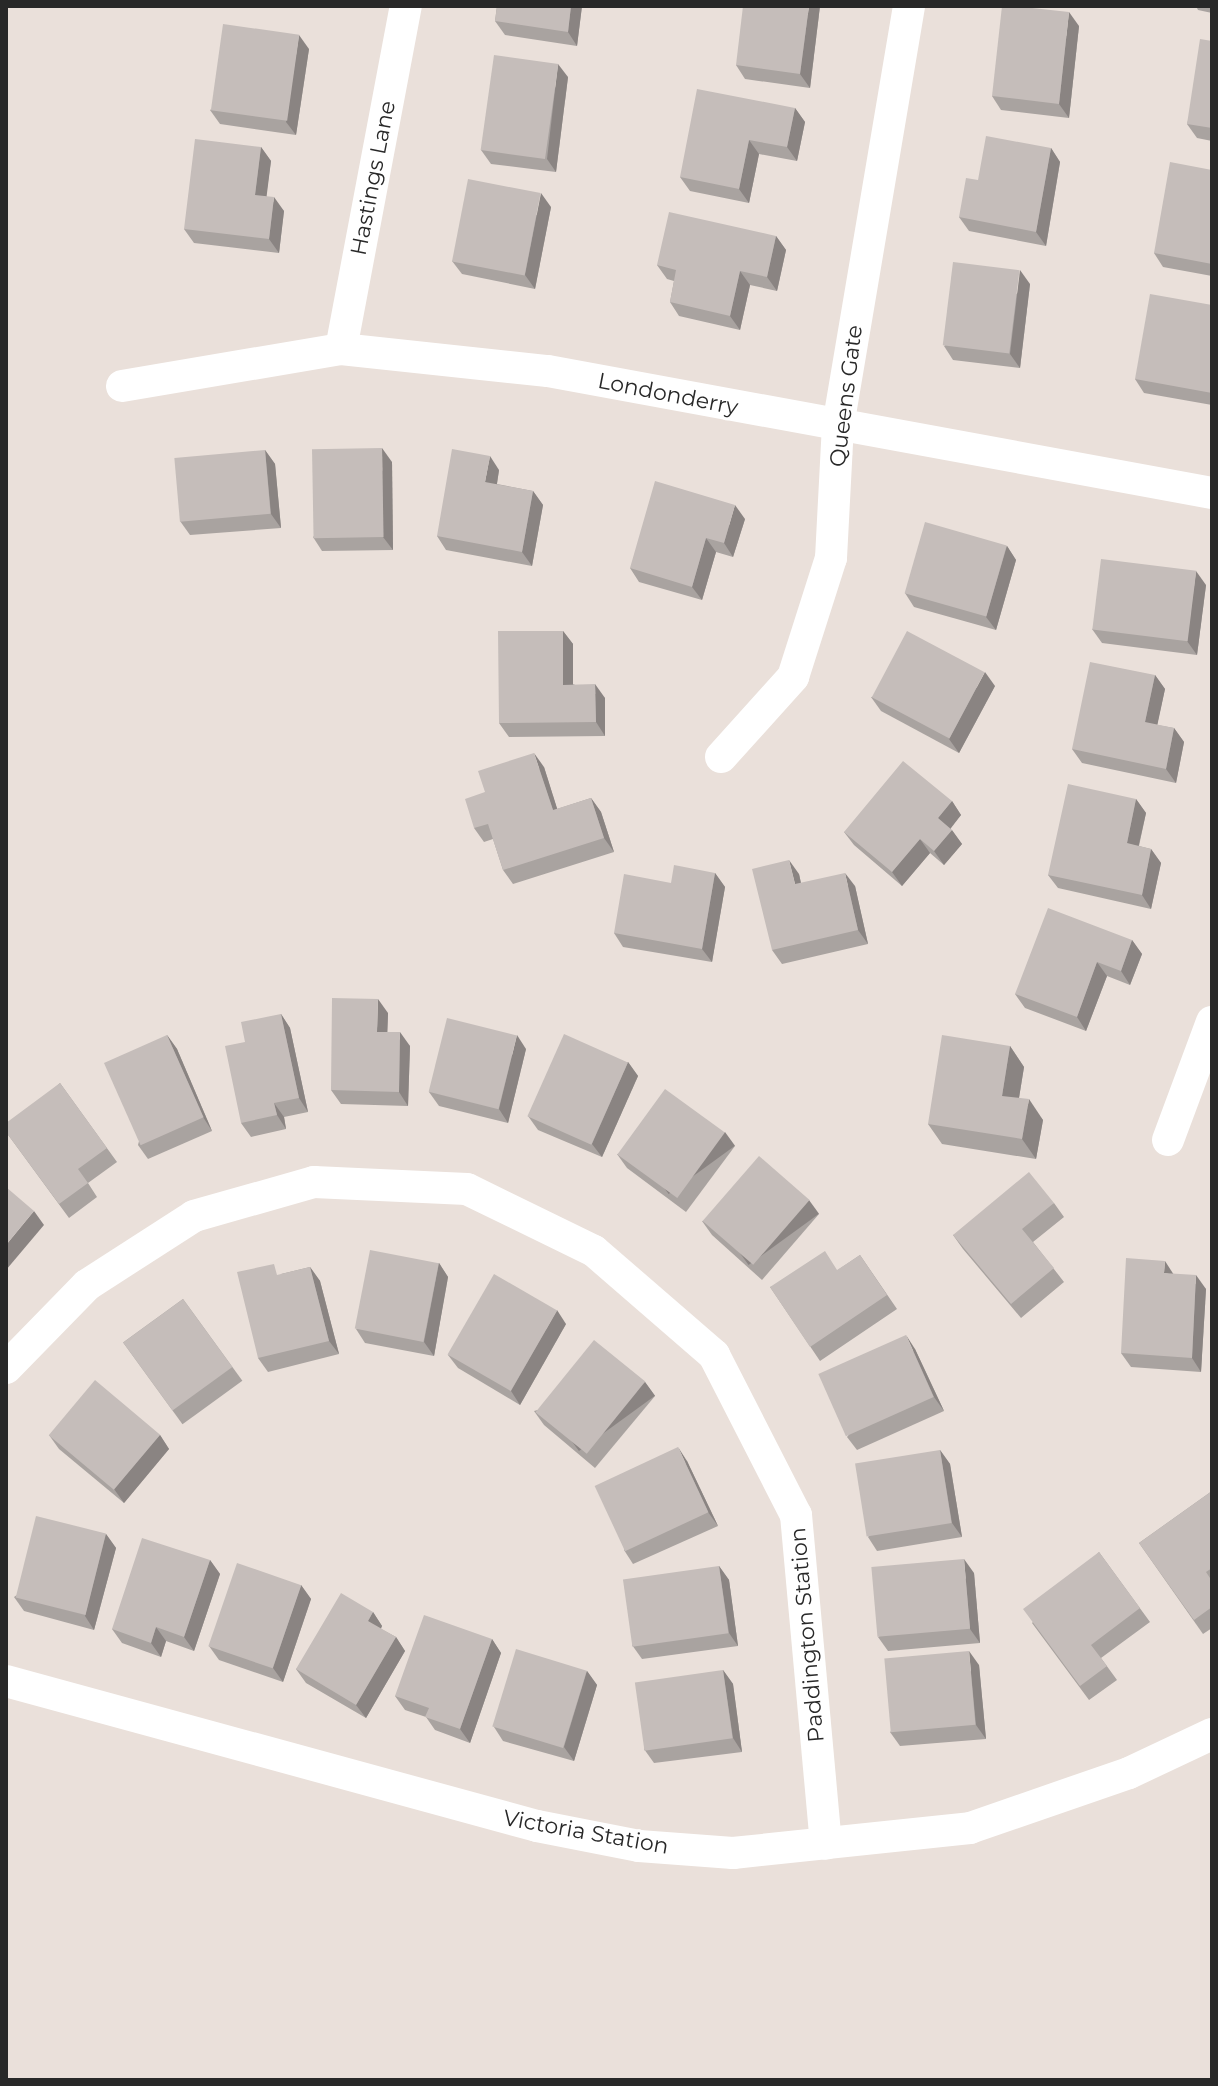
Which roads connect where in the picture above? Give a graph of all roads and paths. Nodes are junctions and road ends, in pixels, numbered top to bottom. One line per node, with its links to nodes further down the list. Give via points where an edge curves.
1 (406, 6): 3 (street, Hastings Lane)
2 (909, 6): 5 (street, Queens Gate)
3 (341, 349): 4 (street, Londonderry); 5 (street, Londonderry, via 548,371)
4 (122, 386)
5 (838, 426): 6 (street, Londonderry); 7 (street, Queens Gate, via 831,558 793,677)
6 (1212, 493)
7 (721, 757)
8 (1212, 1022): 9 (street)
9 (1168, 1140)
10 (6, 1368): 13 (street, Paddington Station, via 87,1285 194,1216 314,1182 467,1189 594,1251 714,1355 796,1515)
11 (6, 1681): 13 (street, Victoria Station, via 537,1826 639,1846 733,1853)
12 (1212, 1734): 13 (street, Victoria Station, via 1024,1813 926,1837)
13 (826, 1844)

